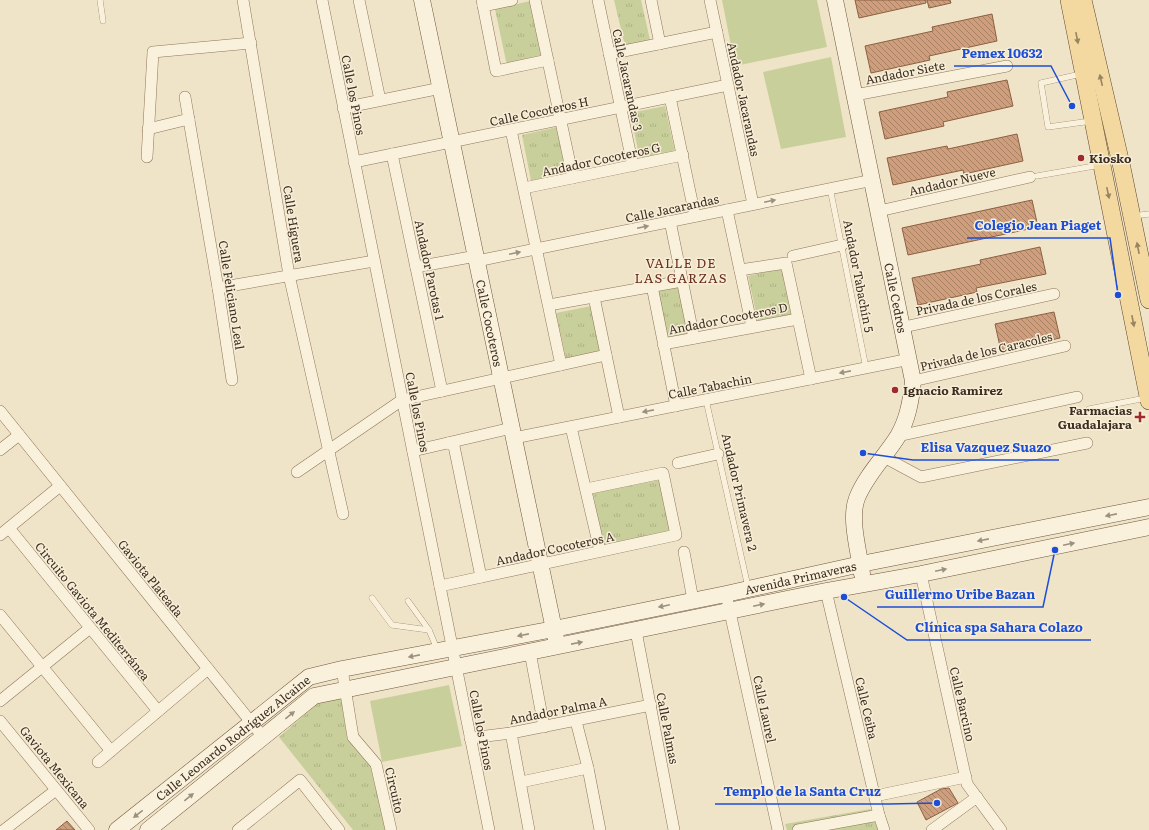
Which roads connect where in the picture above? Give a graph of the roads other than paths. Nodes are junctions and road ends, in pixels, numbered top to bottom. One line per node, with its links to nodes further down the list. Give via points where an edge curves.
1 (100, 0): 15 (lane)
2 (243, 0): 17 (street, Calle Higuera)
3 (322, 0): 31 (street, Calle los Pinos)
4 (359, 0): 28 (street)
5 (422, 0): 24 (street, Calle Cocoteros)
6 (512, 0): 14 (street)
7 (535, 0): 20 (street)
8 (598, 0): 19 (street, Calle Jacarandas 3)
9 (651, 0): 18 (street)
10 (710, 0): 16 (street, Andador Jacarandas)
11 (835, 0): 25 (street, Calle Cedros)
12 (1069, 0): 22 (main road, one-way to 22)
13 (1083, 0): 44 (main road, one-way to 13)
14 (483, 3): 20 (street, via 496,71)
15 (103, 21)
16 (717, 32): 18 (street); 23 (street, Andador Jacarandas)
17 (251, 43): 35 (street, via 153,52); 65 (street, Calle Higuera)
18 (660, 44): 19 (street)
19 (609, 54): 30 (street, Calle Jacarandas 3)
20 (548, 60): 33 (street)
21 (1007, 66): 25 (street, Andador Siete)
22 (1084, 73): 29 (main road); 34 (lane, via 1041,83 1048,127)
23 (728, 84): 27 (street, Calle Cocoteros H); 50 (street, Andador Jacarandas)
24 (441, 88): 28 (street); 37 (street, Calle Cocoteros)
25 (855, 95): 47 (street, Calle Cedros)
26 (185, 97): 32 (street, Calle Feliciano Leal)
27 (670, 97): 30 (street, Calle Cocoteros H); 39 (street)
28 (380, 100): 31 (street)
29 (1089, 101): 34 (main road); 44 (main road, via 1098,109 1111,160)
30 (621, 107): 33 (street, Calle Cocoteros H); 43 (street, Calle Jacarandas 3)
31 (344, 108): 41 (street, Calle los Pinos)
32 (189, 119): 35 (street); 68 (street, Calle Feliciano Leal)
33 (560, 119): 36 (street, Calle Cocoteros H); 46 (street)
34 (1093, 120): 42 (main road)
35 (148, 129): 40 (street)
36 (512, 130): 37 (street, Calle Cocoteros H); 48 (street)
37 (452, 142): 38 (street, Calle Cocoteros H); 59 (street, Calle Cocoteros)
38 (392, 154): 41 (street, Calle Cocoteros H); 62 (street, Andador Parotas 1)
39 (682, 155): 43 (street, Andador Cocoteros G); 54 (street)
40 (146, 157)
41 (354, 162): 61 (street, Calle los Pinos)
42 (1102, 165): 45 (lane); 89 (main road, one-way to 89)
43 (633, 166): 46 (street, Andador Cocoteros G)
44 (1122, 168): 55 (main road)
45 (1034, 177): 52 (street, Andador Nueve)
46 (573, 178): 48 (street, Andador Cocoteros G)
47 (873, 180): 49 (street, Calle Jacarandas); 52 (street, Calle Cedros)
48 (524, 188): 58 (street)
49 (830, 188): 50 (street, Calle Jacarandas, one-way to 49); 57 (lane, Andador Tabachín 5)
50 (753, 204): 51 (street, Calle Jacarandas)
51 (727, 210): 54 (street, Calle Jacarandas); 64 (street)
52 (879, 211): 75 (street, Calle Cedros)
53 (1149, 214): 55 (lane)
54 (696, 216): 56 (street, Calle Jacarandas)
55 (1132, 216): 63 (main road, one-way to 55)
56 (670, 221): 58 (street, Calle Jacarandas, one-way to 56); 66 (street)
57 (842, 245): 60 (street); 82 (lane, Andador Tabachín 5)
58 (537, 249): 59 (street, Calle Jacarandas, one-way to 58); 72 (street)
59 (476, 258): 62 (street, Calle Jacarandas); 83 (street, Calle Cocoteros)
60 (789, 259): 64 (street); 73 (street)
61 (374, 261): 65 (street); 90 (street, Calle los Pinos)
62 (416, 268): 87 (street, Andador Parotas 1)
63 (1146, 269): 71 (main road)
64 (740, 270): 74 (street)
65 (289, 275): 68 (street); 102 (street, Calle Higuera)
66 (682, 281): 67 (street); 76 (street)
67 (652, 286): 70 (street); 77 (street)
68 (218, 288): 85 (street, Calle Feliciano Leal)
69 (1054, 294): 75 (street, Privada de los Corales)
70 (594, 297): 72 (street); 79 (street)
71 (1149, 300)
72 (549, 305): 81 (street)
73 (798, 319): 74 (street, Andador Cocoteros D); 84 (street)
74 (752, 327): 76 (street, Andador Cocoteros D)
75 (904, 327): 80 (street, Calle Cedros)
76 (694, 338): 77 (street, Andador Cocoteros D)
77 (663, 344): 92 (street)
78 (1065, 346): 86 (street, Privada de los Caracoles)
79 (606, 355): 81 (street); 95 (street)
80 (910, 359): 82 (street, Calle Tabachin); 86 (street, Calle Cedros)
81 (561, 365): 83 (street)
82 (866, 368): 84 (street, Calle Tabachin, one-way to 84)
83 (502, 378): 87 (street); 97 (street, Calle Cocoteros)
84 (811, 379): 91 (street, Calle Tabachin)
85 (232, 380)
86 (913, 381): 99 (street, Calle Cedros, via 911,405)
87 (442, 391): 90 (street)
88 (1077, 397): 99 (street)
89 (1149, 399): 93 (lane)
90 (402, 400): 102 (street); 104 (street, Calle los Pinos)
91 (706, 400): 92 (street, Calle Tabachin); 105 (lane, Andador Primavera 2)
92 (676, 406): 95 (street, Calle Tabachin, one-way to 95)
93 (1089, 409)
94 (0, 411): 98 (street, Gaviota Plateada)
95 (619, 417): 96 (street, Calle Tabachin)
96 (571, 427): 97 (street, Calle Tabachin); 110 (street)
97 (513, 433): 100 (street, Calle Tabachin); 117 (street, Calle Cocoteros)
98 (19, 435): 103 (street); 109 (street, Gaviota Plateada)
99 (898, 436): 106 (street, Calle Cedros)
100 (448, 443): 104 (street, Calle Tabachin); 120 (street, via 454,446)
101 (1087, 443): 106 (street, via 921,478)
102 (329, 449): 108 (street); 112 (street, Calle Higuera)
103 (0, 450)
104 (413, 451): 122 (street, Calle los Pinos)
105 (718, 454): 107 (street); 123 (lane, Andador Primavera 2)
106 (882, 456): 118 (street, Calle Cedros, via 857,498 854,518)
107 (678, 463)
108 (297, 472)
109 (60, 486): 114 (street, Circuito Gaviota Mediterránea); 140 (street, Gaviota Plateada)
110 (586, 489): 115 (street); 115 (street, Andador Cocoteros A, via 664,474 676,535)
111 (1149, 507): 118 (street, Avenida Primaveras, one-way to 118)
112 (343, 514)
113 (1149, 527): 119 (street, Avenida Primaveras, one-way to 113)
114 (4, 532): 131 (street, Circuito Gaviota Mediterránea)
115 (600, 551): 117 (street, Andador Cocoteros A)
116 (684, 552): 127 (street)
117 (540, 564): 120 (street, Andador Cocoteros A); 132 (street, Calle Cocoteros)
118 (861, 564): 121 (street, Calle Cedros); 123 (street, Avenida Primaveras)
119 (921, 574): 121 (street, Avenida Primaveras); 156 (street, Calle Barcino)
120 (481, 577): 122 (street, Andador Cocoteros A)
121 (863, 584): 124 (street, Avenida Primaveras)
122 (440, 586): 136 (street, Calle los Pinos)
123 (748, 590): 125 (street, Avenida Primaveras)
124 (826, 590): 129 (street, Avenida Primaveras, one-way to 124); 159 (street, Calle Ceiba)
125 (726, 594): 127 (street, Avenida Primaveras); 129 (street, Calle Laurel)
126 (372, 598): 133 (lane, via 392,625)
127 (693, 600): 132 (street, Avenida Primaveras, one-way to 132)
128 (408, 601): 133 (lane)
129 (730, 611): 134 (street, Avenida Primaveras); 174 (street, Calle Laurel)
130 (0, 615): 138 (street)
131 (90, 628): 138 (street); 145 (street, Circuito Gaviota Mediterránea)
132 (554, 629): 135 (street, Calle Cocoteros); 136 (street, Avenida Primaveras, one-way to 136)
133 (429, 630): 136 (lane)
134 (636, 631): 135 (street, Avenida Primaveras, one-way to 134); 144 (street, Calle Palmas)
135 (558, 646): 137 (street, Avenida Primaveras)
136 (445, 650): 139 (street, Calle los Pinos); 141 (street, Calle Leonardo Rodríguez Alcaine, one-way to 141)
137 (530, 652): 139 (street, Avenida Primaveras); 149 (street)
138 (42, 667): 143 (street); 153 (street)
139 (456, 668): 142 (street, Calle Leonardo Rodríguez Alcaine); 152 (street, Calle los Pinos)
140 (208, 669): 145 (street); 148 (street, Gaviota Plateada)
141 (342, 669): 142 (street, Circuito); 148 (street, Calle Leonardo Rodríguez Alcaine, via 309,677)
142 (345, 690): 151 (street, Calle Leonardo Rodríguez Alcaine, one-way to 142, via 314,696); 169 (street, Circuito, via 353,737 376,764)
143 (0, 702)
144 (651, 705): 147 (street, Andador Palma A); 173 (street, Calle Palmas)
145 (158, 711): 153 (street)
146 (0, 721): 158 (street, Gaviota Mexicana)
147 (576, 721): 149 (street, Andador Palma A); 155 (street)
148 (252, 724): 151 (street, Gaviota Plateada); 165 (street, Calle Leonardo Rodríguez Alcaine, one-way to 165)
149 (544, 727): 150 (street, Andador Palma A)
150 (511, 733): 152 (street, Andador Palma A); 157 (street)
151 (263, 737): 166 (street, Calle Leonardo Rodríguez Alcaine, one-way to 151)
152 (470, 738): 170 (street, Calle los Pinos)
153 (111, 751): 154 (street)
154 (98, 762)
155 (588, 768): 157 (street); 172 (street)
156 (966, 777): 159 (street); 160 (street, Calle Barcino, via 967,784)
157 (521, 782): 171 (street)
158 (56, 790): 163 (street); 164 (street, Gaviota Mexicana)
159 (875, 796): 161 (street, Calle Ceiba)
160 (977, 796): 177 (street); 178 (street, Calle Barcino)
161 (879, 815): 175 (street); 176 (street, Calle Ceiba)
162 (0, 824): 163 (street)
163 (4, 830)
164 (89, 830)
165 (117, 830)
166 (148, 830)
167 (238, 830): 168 (street, via 300,780)
168 (339, 830)
169 (391, 830)
170 (489, 830)
171 (529, 830)
172 (600, 830)
173 (674, 830)
174 (778, 830)
175 (798, 830)
176 (884, 830)
177 (932, 830)
178 (1001, 830)

